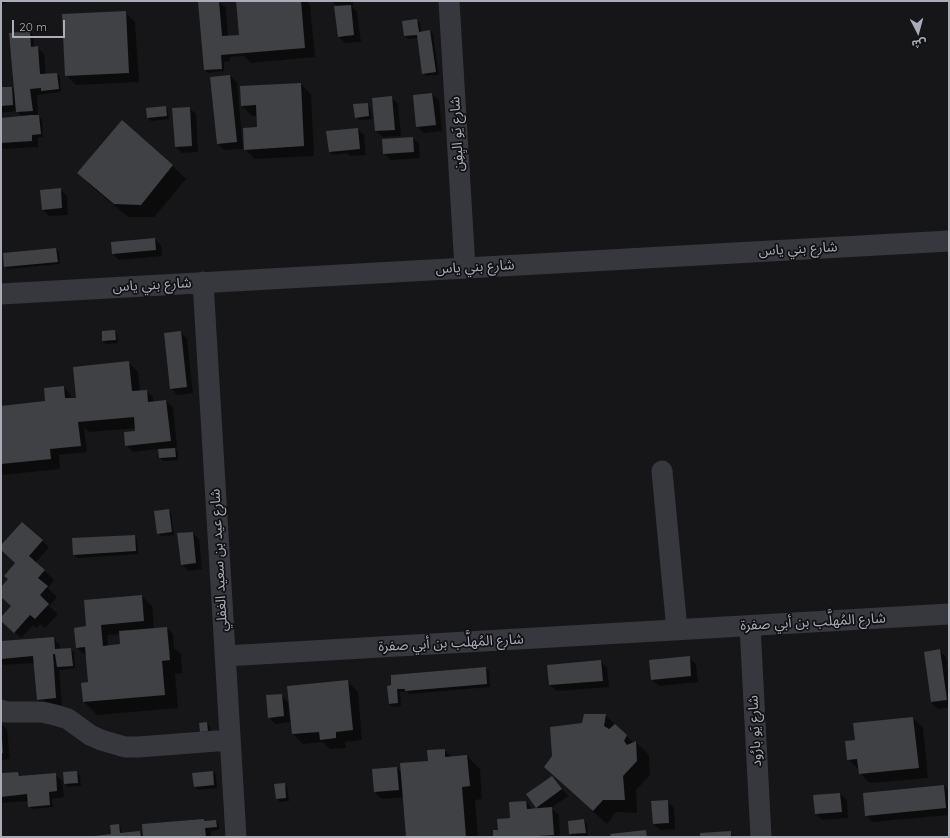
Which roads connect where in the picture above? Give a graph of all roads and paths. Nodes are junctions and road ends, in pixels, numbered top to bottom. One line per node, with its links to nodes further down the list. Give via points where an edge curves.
1 (449, 1): 3 (street, شارع يَو اليِفِن)
2 (949, 241): 3 (street, شارع بني ياس)
3 (465, 268): 4 (street, شارع بني ياس)
4 (202, 282): 5 (street, شارع بني ياس); 10 (street, شارع عيد بن سعيد الغفلي)
5 (1, 294)
6 (662, 471): 9 (street)
7 (949, 614): 8 (street, شارع المُهلَّب بن أبي صفرة)
8 (750, 626): 9 (street, شارع المُهلَّب بن أبي صفرة); 14 (street, شارع يَو بارُود)
9 (677, 630): 10 (street, شارع المُهلَّب بن أبي صفرة)
10 (225, 656): 12 (street, شارع عيد بن سعيد الغفلي)
11 (1, 710): 12 (street, via 55,714 68,719 101,740 125,747)
12 (230, 740): 13 (street, شارع عيد بن سعيد الغفلي)
13 (236, 837)
14 (761, 837)

